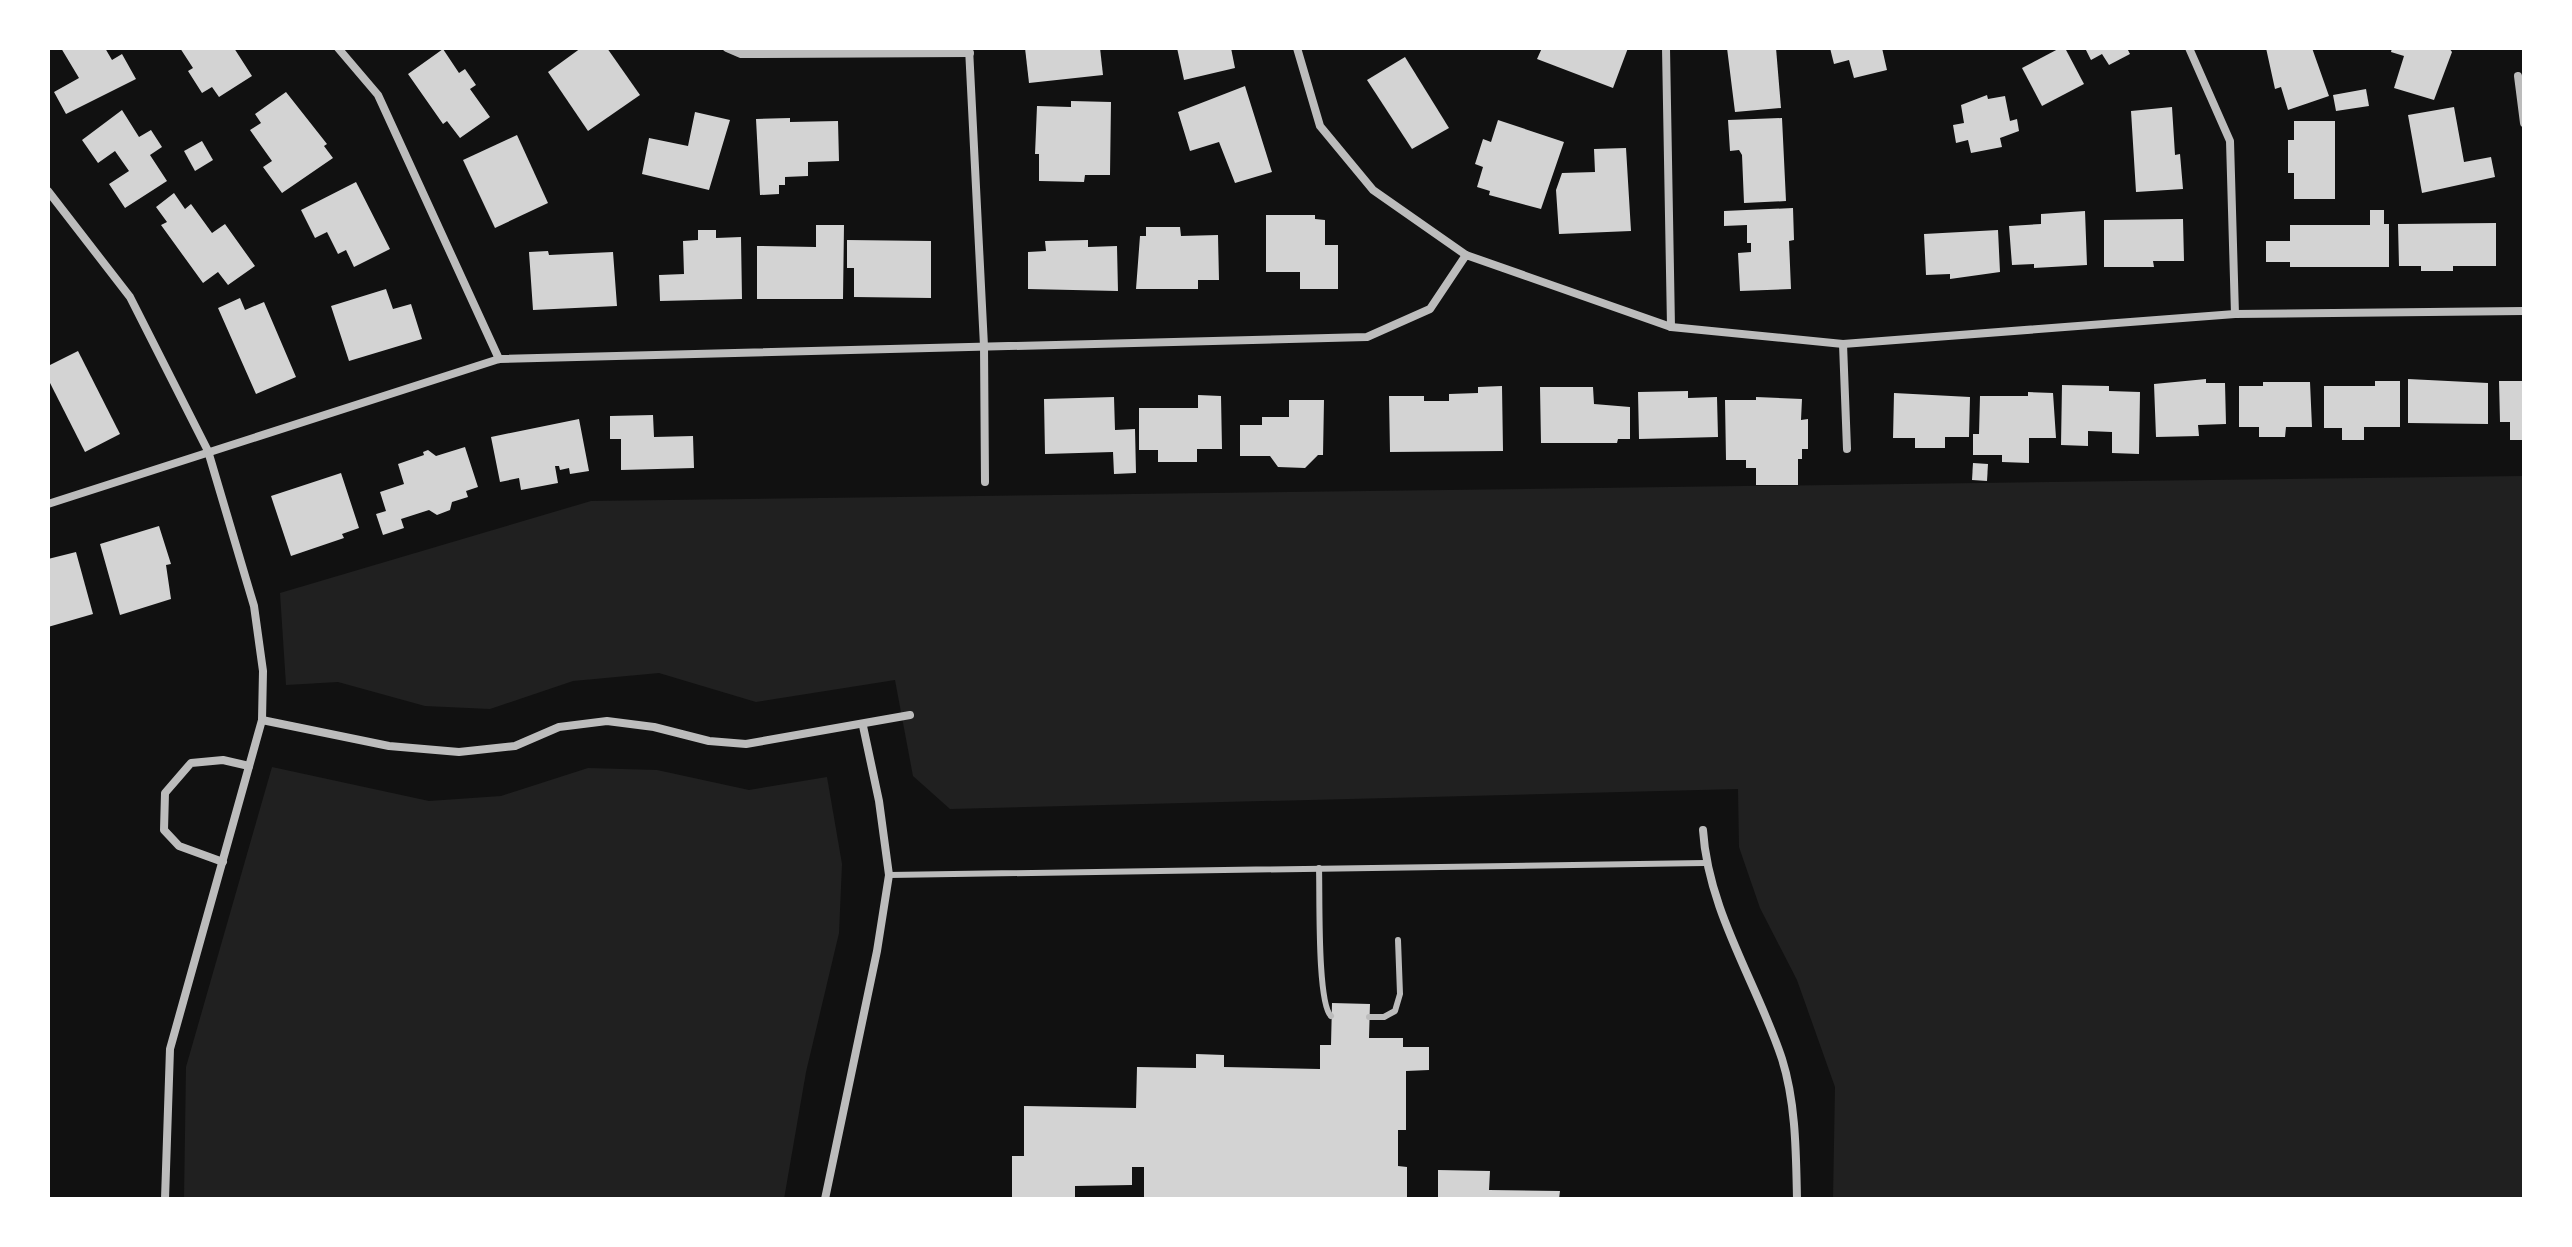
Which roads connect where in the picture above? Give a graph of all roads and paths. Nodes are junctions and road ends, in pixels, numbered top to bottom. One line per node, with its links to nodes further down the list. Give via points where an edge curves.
1 (338, 48): 16 (street, via 378,95)
2 (727, 48): 6 (street, via 741,54)
3 (1297, 48): 10 (street, via 1320,126 1373,190)
4 (1666, 48): 13 (street)
5 (2189, 48): 12 (street, via 2230,141)
6 (970, 50): 15 (street)
7 (2518, 76): 8 (street)
8 (2524, 123)
9 (48, 191): 18 (street, via 130,297)
10 (1466, 255): 13 (street); 15 (street, via 1430,309 1367,337)
11 (2524, 311): 12 (street)
12 (2235, 314): 14 (street)
13 (1671, 327): 14 (street)
14 (1843, 344): 17 (street)
15 (984, 346): 16 (street); 19 (street)
16 (499, 359): 18 (street)
17 (1847, 449)
18 (208, 451): 20 (street); 22 (street, via 254,606 263,671)
19 (985, 482)
20 (48, 504)
21 (910, 715): 23 (street)
22 (262, 720): 23 (street, via 389,746 459,752 515,746 559,727 607,721 746,744); 24 (street)
23 (863, 726): 29 (street)
24 (249, 766): 26 (street); 26 (street, via 223,760 191,763 165,793 164,830 179,846)
25 (1703, 830): 27 (street)
26 (223, 862): 33 (street, via 170,1049)
27 (1705, 863): 28 (lane); 35 (street, via 1784,1064)
28 (1319, 868): 29 (lane); 31 (lane, via 1321,981 1325,1010)
29 (889, 875): 34 (street)
30 (1398, 940): 32 (lane, via 1400,994 1395,1011)
31 (1331, 1016)
32 (1369, 1017)
33 (165, 1199)
34 (825, 1199)
35 (1797, 1199)

